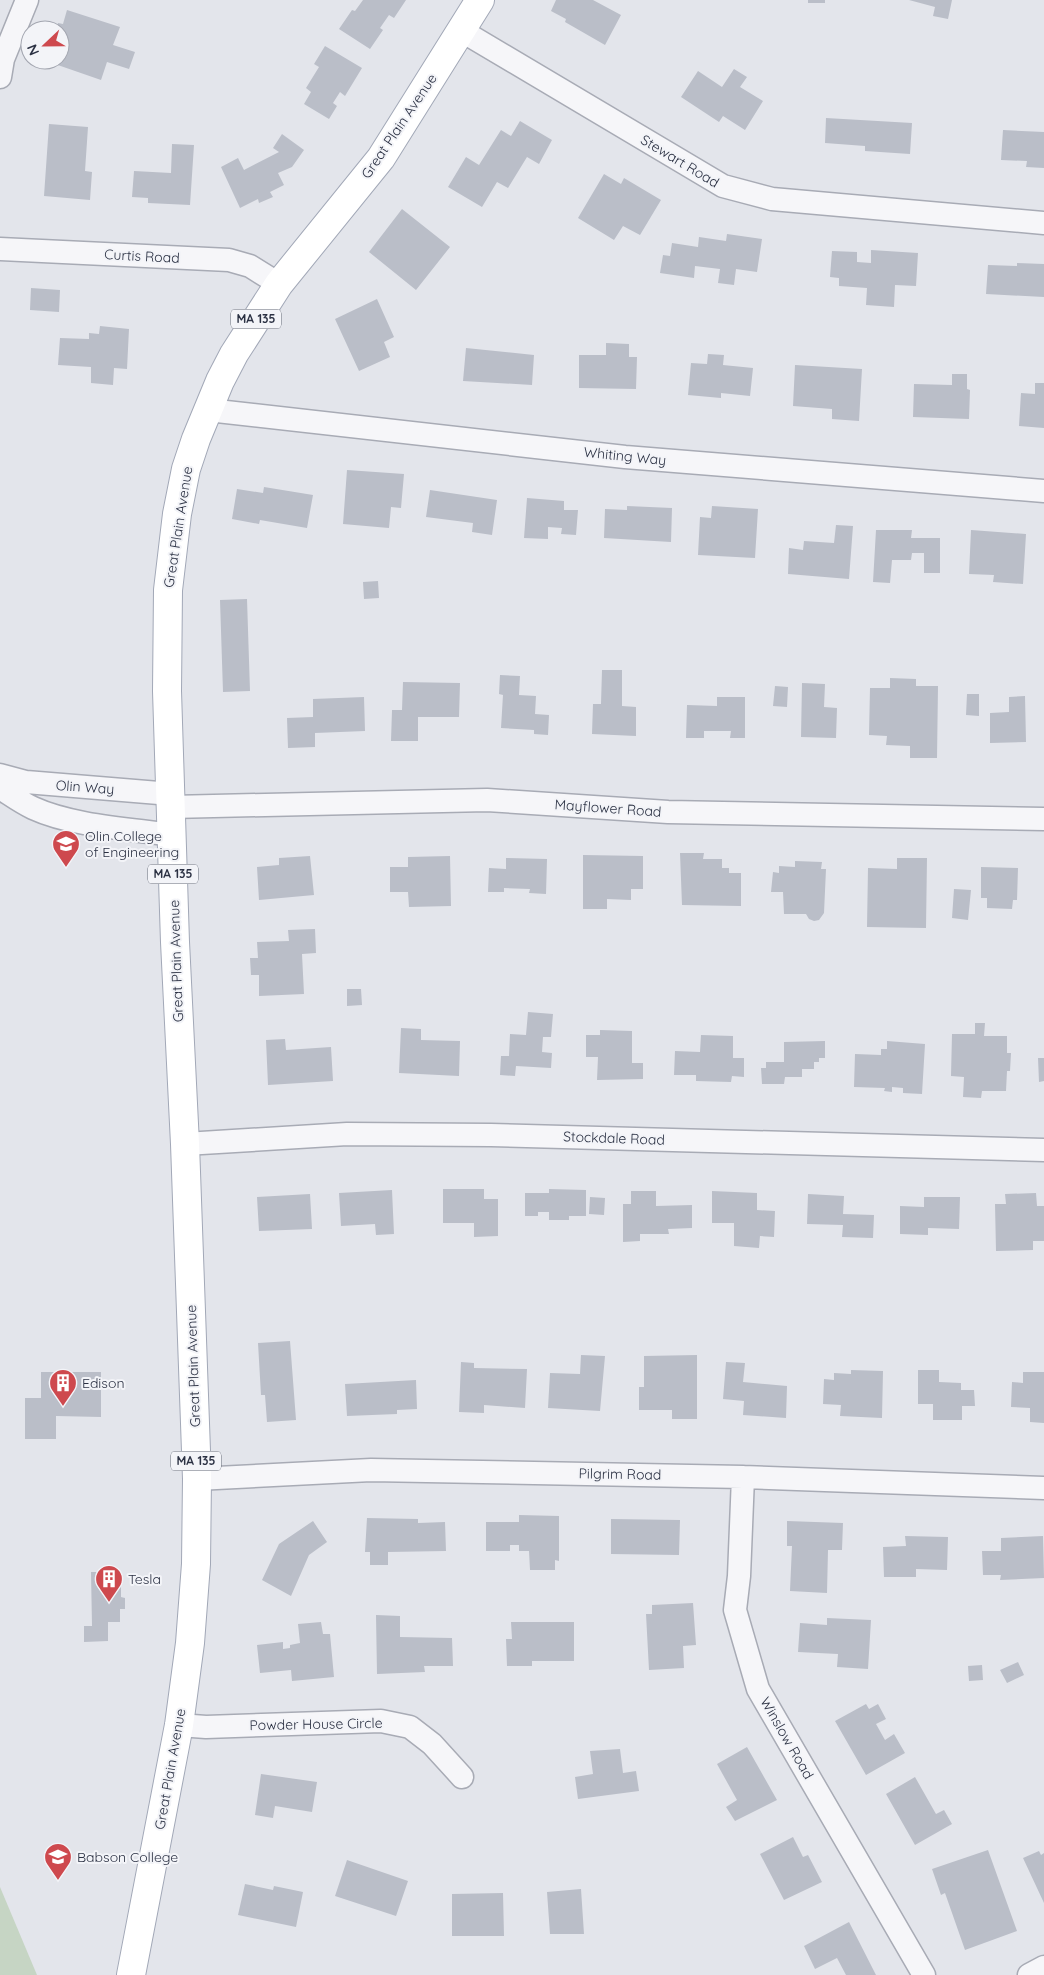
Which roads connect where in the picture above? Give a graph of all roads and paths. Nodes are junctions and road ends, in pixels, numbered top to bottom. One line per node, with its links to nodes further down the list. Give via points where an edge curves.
1 (27, 0): 4 (street, via 3,59)
2 (480, 0): 3 (main road, Great Plain Avenue / MA 135)
3 (462, 30): 5 (street, Stewart Road, via 723,186 772,199); 7 (main road, Great Plain Avenue / MA 135, via 382,158)
4 (0, 78)
5 (1044, 223)
6 (0, 249): 7 (street, Curtis Road, via 228,260 250,266)
7 (279, 284): 8 (main road, Great Plain Avenue / MA 135, via 234,354)
8 (208, 410): 9 (street, Whiting Way, via 626,457); 12 (main road, Great Plain Avenue / MA 135, via 186,469 171,552 166,627)
9 (1044, 491)
10 (0, 775): 12 (street, Olin Way, via 26,782)
11 (0, 788): 14 (street, via 32,808 50,814)
12 (171, 800): 13 (street, Mayflower Road, via 487,800 668,812); 14 (main road, Great Plain Avenue / MA 135)
13 (1044, 819)
14 (172, 835): 15 (main road, Great Plain Avenue / MA 135)
15 (185, 1144): 16 (street, Stockdale Road, via 347,1134 491,1135); 18 (main road, Great Plain Avenue / MA 135)
16 (1044, 1150)
17 (743, 1476): 18 (street, Pilgrim Road, via 371,1470); 19 (street, Pilgrim Road); 24 (street, Winslow Road, via 735,1610 758,1689)
18 (197, 1479): 20 (main road, Great Plain Avenue / MA 135, via 190,1643)
19 (1044, 1488)
20 (179, 1725): 21 (street, Powder House Circle, via 206,1727 381,1721 410,1727 432,1744); 23 (main road, Great Plain Avenue / MA 135)
21 (462, 1778)
22 (1044, 1967): 25 (street)
23 (131, 1975)
24 (924, 1975)
25 (1029, 1975)

